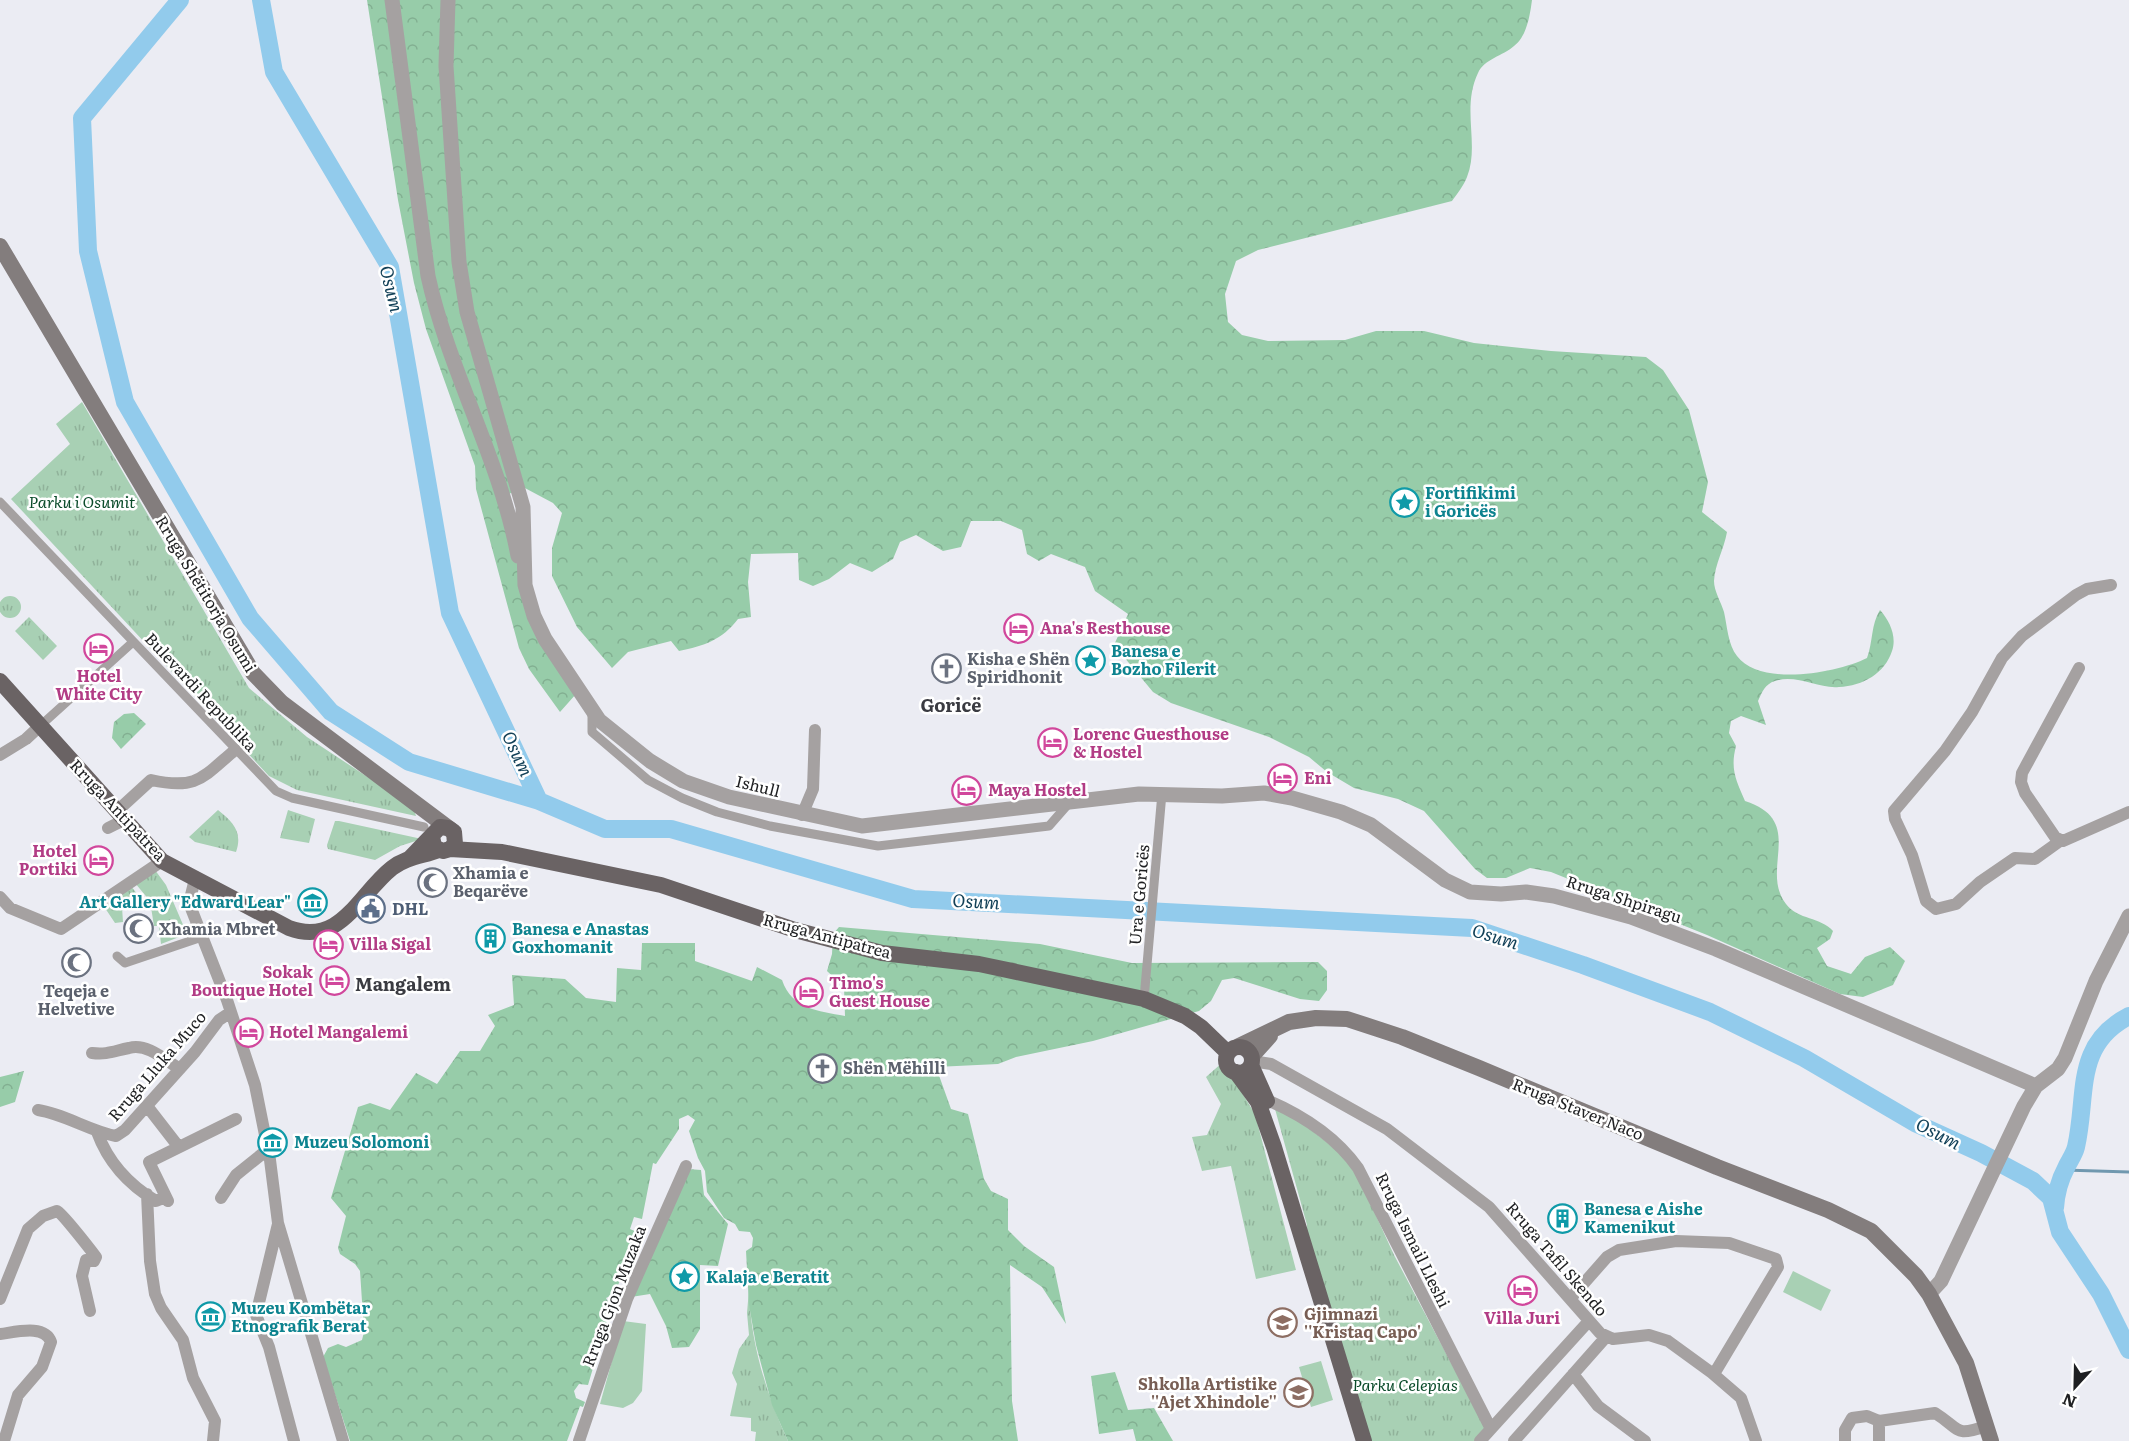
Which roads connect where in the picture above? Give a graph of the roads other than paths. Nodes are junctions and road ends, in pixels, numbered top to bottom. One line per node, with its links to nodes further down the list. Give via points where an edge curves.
1 (392, 0): 5 (street, via 435,310 497,481)
2 (448, 0): 5 (street, Ishull, via 446,66 459,262 467,312 523,507)
3 (0, 246): 22 (main road, Rruga Shëtitorja Osumi, via 253,673 282,703 412,799)
4 (1, 505): 7 (street, Bulevardi Republika)
5 (523, 567): 10 (street, Ishull, via 534,616 572,682)
6 (2111, 585): 23 (street, via 2076,595 2016,642 1945,750 1894,811 1926,901 1936,909 1956,904 2015,858 2035,859)
7 (133, 642): 11 (street); 13 (street, Bulevardi Republika)
8 (2079, 668): 23 (street, via 2021,778 2025,793)
9 (0, 681): 11 (main road, Rruga Antipatrea)
10 (592, 708): 16 (street, via 592,732 648,780 682,798 717,812 852,843 911,844 1049,826); 18 (street, Ishull, via 606,727 629,746 683,781)
11 (40, 726): 14 (street); 19 (main road, Rruga Antipatrea)
12 (815, 730): 18 (street, via 813,789)
13 (235, 750): 19 (street, via 198,782 175,786 152,780); 22 (street, Bulevardi Republika, via 282,794)
14 (0, 755)
15 (1162, 793): 16 (street, Ishull); 31 (street, Ura e Goricës); 36 (street, Rruga Shpiragu, via 1275,794 1341,812 1383,833 1459,888 1477,894 1526,892 1554,896 1631,917 1716,949)
16 (1070, 802): 18 (street, Ishull, via 869,826)
17 (2129, 812): 23 (street)
18 (802, 815)
19 (120, 816): 20 (street); 25 (main road, Rruga Antipatrea)
20 (108, 828)
21 (451, 830): 22 (main road, Rruga Shëtitorja Osumi); 22 (main road, via 455,840); 24 (main road, Rruga Shëtitorja Osumi)
22 (432, 835): 24 (main road, Rruga Antipatrea); 26 (main road, Rruga Antipatrea, via 384,875 337,924 316,933 289,928)
23 (2060, 841)
24 (502, 852): 31 (main road, Rruga Antipatrea, via 661,885 862,949 979,964)
25 (162, 861): 26 (main road, Rruga Antipatrea); 27 (street, via 61,929 10,908)
26 (195, 879): 29 (street, via 189,903)
27 (0, 897)
28 (2129, 916): 36 (street, via 2096,981 2065,1058)
29 (202, 937): 30 (street, via 125,963); 32 (street)
30 (117, 956)
31 (1144, 999): 34 (main road, Rruga Antipatrea, via 1185,1016)
32 (231, 1012): 35 (street, Rruga Lluka Muco, via 219,1020); 43 (street, via 255,1084)
33 (92, 1053): 35 (street, via 106,1055 140,1047)
34 (1243, 1059): 37 (main road, Rruga Antipatrea); 48 (main road, Rruga Antipatrea); 49 (main road, Rruga Staver Naco, via 1278,1026 1316,1018 1347,1019 1402,1037 1828,1210 1871,1231); 51 (street, Rruga Tafil Skendo, via 1271,1064 1409,1144 1490,1207)
35 (180, 1069): 38 (street, Rruga Lluka Muco)
36 (2036, 1086): 49 (street, via 1941,1281)
37 (1267, 1100): 48 (main road, Rruga Antipatrea, via 1300,1209); 59 (street, Rruga Ismail Lleshi, via 1297,1114 1342,1148 1359,1168)
38 (147, 1106): 41 (street, Rruga Lluka Muco, via 116,1136); 42 (street)
39 (38, 1110): 41 (street, Rruga Lluka Muco)
40 (236, 1119): 42 (street)
41 (97, 1132): 45 (street, via 118,1171)
42 (178, 1146): 45 (street, via 149,1163 167,1199 156,1201)
43 (267, 1150): 46 (street, via 236,1175); 47 (street)
44 (686, 1166): 65 (street, Rruga Gjon Muzaka, via 627,1299)
45 (147, 1194): 62 (street, via 155,1294 183,1340 193,1378 216,1423)
46 (221, 1198)
47 (278, 1223): 63 (street, via 256,1315 269,1347); 64 (street)
48 (1301, 1232): 66 (main road, Rruga Antipatrea)
49 (1929, 1294): 60 (main road, via 1966,1363)
50 (0, 1299): 52 (street, via 28,1229 43,1216 57,1211 96,1257 94,1261 85,1261 83,1268)
51 (1570, 1299): 53 (street, Rruga Tafil Skendo); 57 (street, via 1607,1257 1619,1250 1676,1241 1729,1243 1776,1259 1778,1267)
52 (90, 1311)
53 (1588, 1322): 55 (street, Rruga Tafil Skendo); 59 (street)
54 (0, 1334): 61 (street, via 40,1330 51,1342 42,1367 18,1395)
55 (1606, 1336): 56 (street); 57 (street, Rruga Tafil Skendo, via 1659,1336)
56 (1573, 1374): 68 (street); 69 (street, via 1598,1406)
57 (1714, 1374): 70 (street, Rruga Tafil Skendo, via 1741,1398)
58 (1879, 1421): 60 (street, via 1935,1413 1959,1432); 71 (street, via 1867,1416 1852,1418 1845,1430); 72 (street)
59 (1491, 1429): 67 (street)
60 (1989, 1433)
61 (4, 1441)
62 (213, 1441)
63 (294, 1441)
64 (343, 1441)
65 (579, 1441)
66 (1364, 1441)
67 (1480, 1441)
68 (1514, 1441)
69 (1645, 1441)
70 (1756, 1441)
71 (1845, 1441)
72 (1879, 1441)

